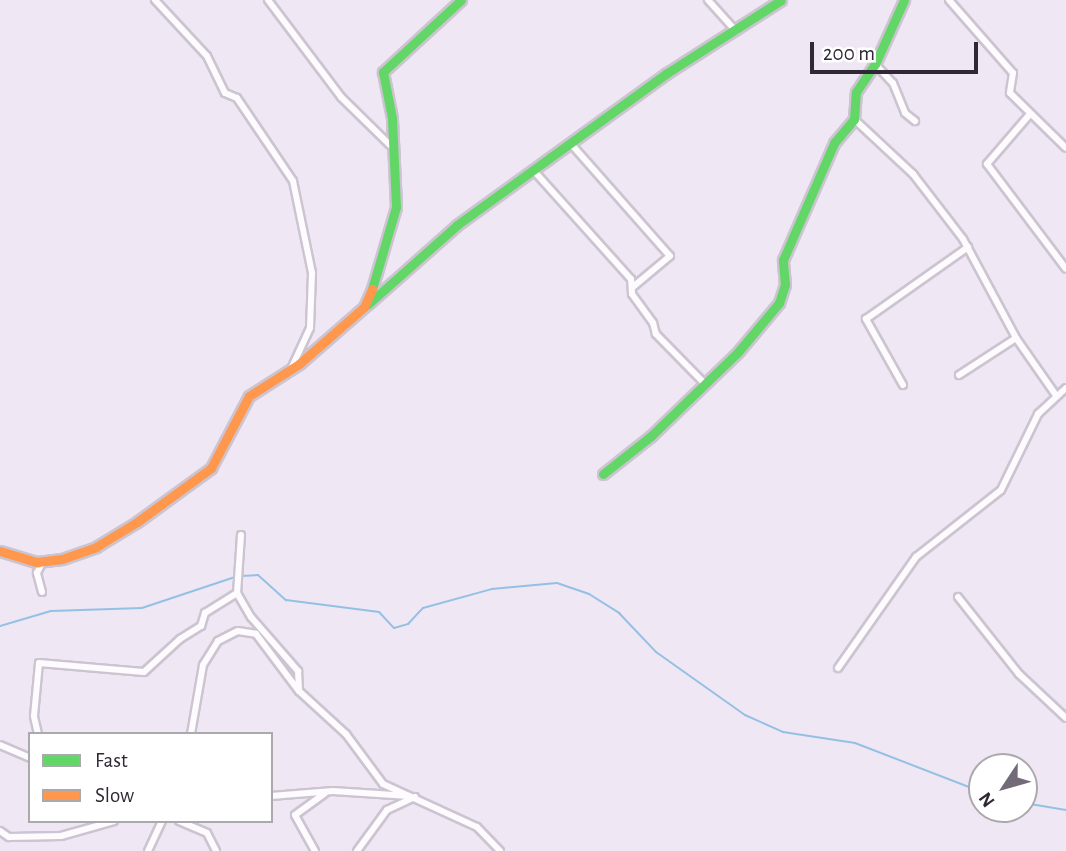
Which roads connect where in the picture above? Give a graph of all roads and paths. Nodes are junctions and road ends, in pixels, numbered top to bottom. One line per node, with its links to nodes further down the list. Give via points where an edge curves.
1 (155, 0): 22 (street, via 207,56 225,93 237,99 293,181 312,273 310,328)
2 (268, 0): 13 (street, via 341,97)
3 (461, 0): 13 (street, via 383,72 392,118)
4 (708, 0): 8 (street)
5 (781, 0): 8 (street)
6 (904, 0): 9 (street)
7 (949, 0): 10 (street, via 1013,73 1010,93)
8 (736, 31): 14 (street, via 667,73)
9 (875, 64): 11 (street, via 856,92); 12 (street, via 893,83 905,113)
10 (1030, 114): 15 (street); 18 (street, via 987,164)
11 (853, 119): 17 (street, via 913,174); 24 (street, via 834,143 783,260 785,285 779,303)
12 (915, 121)
13 (390, 145): 20 (street, via 396,207 381,270)
14 (572, 145): 16 (street); 19 (street, via 670,256)
15 (1066, 148)
16 (534, 172): 19 (street); 20 (street, via 457,225)
17 (968, 247): 21 (street); 25 (street, via 866,319)
18 (1066, 269)
19 (634, 286): 24 (street, via 632,294 656,334)
20 (364, 307): 22 (street)
21 (1016, 338): 23 (street); 27 (street)
22 (289, 372): 31 (street, via 249,396 211,468 96,547)
23 (959, 375)
24 (704, 383): 28 (street, via 651,436)
25 (904, 385)
26 (1066, 388): 27 (street)
27 (1055, 394): 35 (street, via 1029,431 1002,490 916,557)
28 (603, 474)
29 (241, 535): 33 (street)
30 (0, 551): 31 (street)
31 (43, 561): 32 (street, via 37,573)
32 (42, 592)
33 (237, 593): 36 (street, via 251,617 298,671); 38 (street, via 205,613 201,626 144,672 39,663 34,716)
34 (958, 597): 37 (street, via 1019,674)
35 (838, 668)
36 (299, 691): 39 (street, via 257,634 238,631 218,641 203,665); 44 (street, via 346,734 383,784)
37 (1066, 718)
38 (38, 732)
39 (191, 732)
40 (0, 745): 41 (street)
41 (28, 757)
42 (327, 791): 43 (street); 44 (street); 51 (street, via 295,815)
43 (273, 796)
44 (416, 796): 52 (street, via 387,810); 53 (street, via 477,827)
45 (107, 823): 48 (street, via 61,836 9,837)
46 (161, 823): 49 (street)
47 (184, 823): 50 (street, via 207,833)
48 (0, 831)
49 (148, 851)
50 (216, 851)
51 (315, 851)
52 (357, 851)
53 (500, 851)

